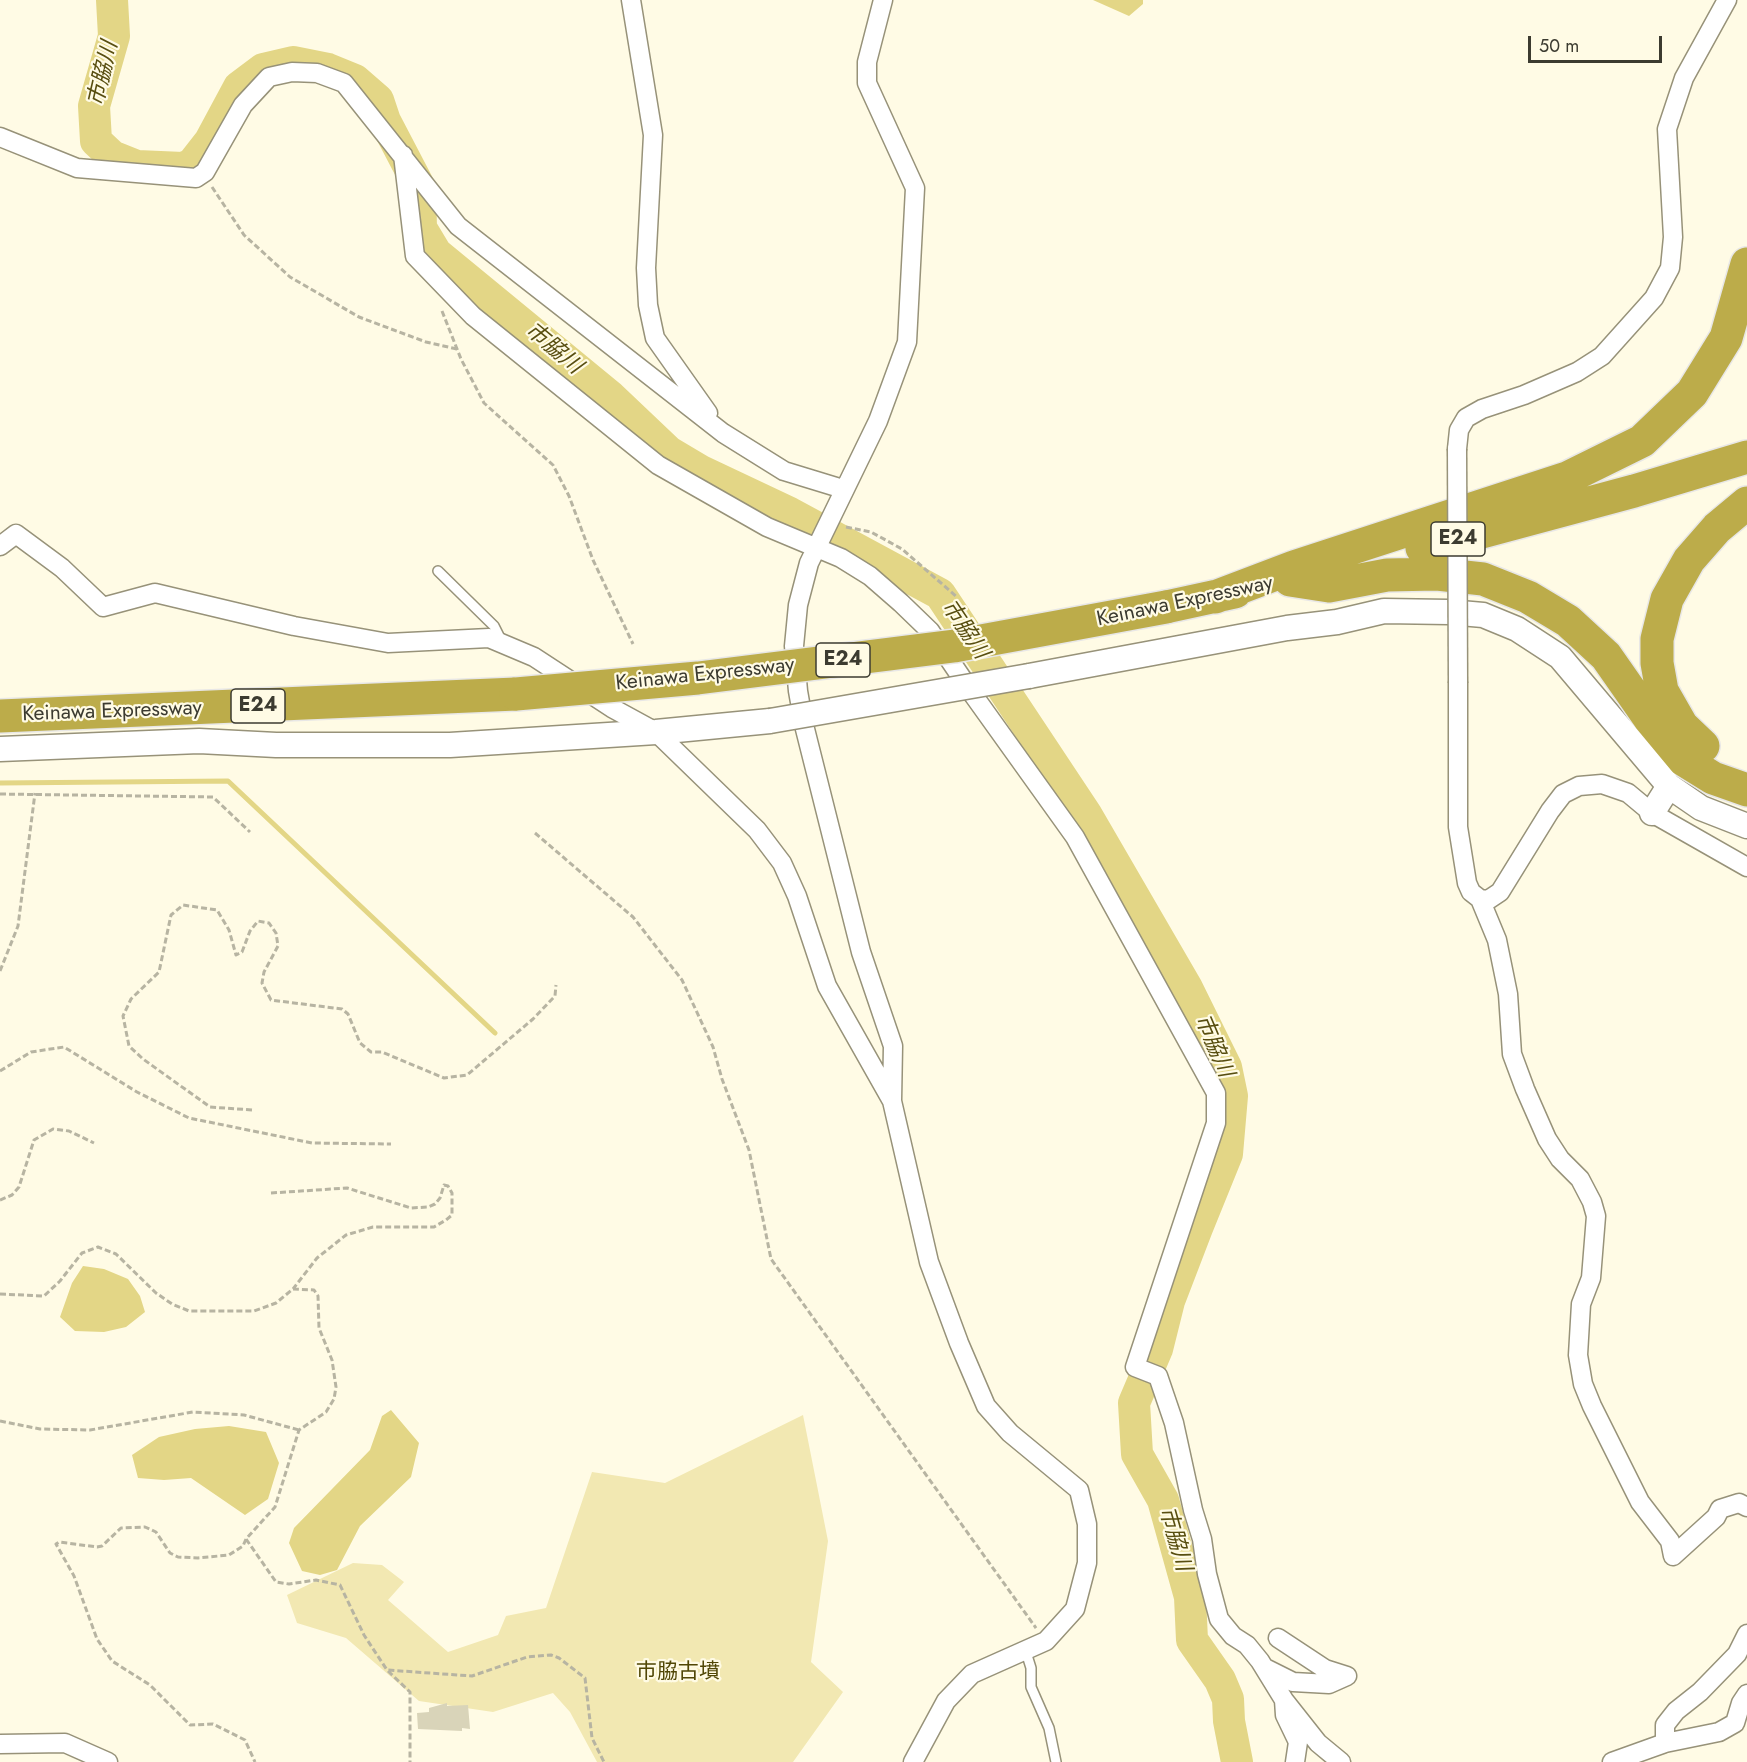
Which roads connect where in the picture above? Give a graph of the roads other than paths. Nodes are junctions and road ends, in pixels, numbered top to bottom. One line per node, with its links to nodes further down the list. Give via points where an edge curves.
1 (631, 0): 7 (street, via 653,135 646,268 655,338)
2 (883, 0): 9 (street, via 867,62 867,83 915,188 907,342 878,422)
3 (1727, 0): 26 (street, bridge, via 1684,78 1667,129 1673,237 1670,268 1654,298 1602,356 1577,372 1482,409 1466,418 1459,430 1458,827 1467,883)
4 (0, 137): 5 (street, via 77,168 196,178 205,172 243,105 269,77 300,72 317,73 344,83)
5 (403, 155): 7 (street, via 458,226); 12 (street, via 415,256 473,316 658,465 767,527)
6 (1747, 264): 15 (highway, via 1726,338 1692,393 1642,441 1567,478 1294,567)
7 (723, 433): 9 (street, via 784,471)
8 (1747, 457): 14 (highway, Keinawa Expressway / E24, via 1491,531)
9 (843, 489): 12 (street)
10 (1747, 502): 20 (highway, via 1689,560 1667,599 1657,639 1662,691 1682,726 1708,751 1737,769)
11 (0, 546): 16 (street, via 16,534 62,568 103,607 156,593 377,641 470,637)
12 (816, 547): 27 (street, via 798,605 794,646 798,691 861,952 893,1046); 32 (street, via 870,576 930,630 1076,837 1216,1093 1216,1123 1135,1367 1158,1376 1174,1423 1219,1619 1233,1636 1248,1645)
13 (438, 571): 16 (lane, via 494,626)
14 (1290, 580): 15 (highway, Keinawa Expressway / E24); 22 (highway, via 1329,586 1387,575 1437,574 1483,579 1527,597 1568,621 1606,656 1684,760 1713,778)
15 (1215, 597): 17 (highway, Keinawa Expressway / E24, bridge, via 954,646 698,678 516,694)
16 (502, 643): 18 (street, via 534,657)
17 (0, 716)
18 (656, 732): 19 (street, via 418,745 199,741); 21 (street, bridge, via 770,721 1384,611 1449,612 1483,615 1517,629 1560,657); 27 (street, via 757,830 782,863 797,896 826,986)
19 (0, 749)
20 (1747, 770)
21 (1669, 786): 23 (street); 24 (street, via 1701,808)
22 (1747, 790)
23 (1652, 813): 25 (street); 26 (street, via 1628,793 1602,784 1580,786 1563,794 1500,892 1488,900)
24 (1747, 826)
25 (1747, 867)
26 (1480, 899): 28 (street, via 1497,940 1508,994 1512,1054 1547,1139 1580,1179 1596,1216 1591,1278 1581,1304 1578,1355 1592,1406 1640,1502 1670,1541 1673,1556 1720,1509 1739,1503)
27 (892, 1101): 31 (street, via 929,1262 984,1401 996,1420 1079,1490 1087,1524 1087,1563 1074,1609 1046,1641)
28 (1747, 1507)
29 (1747, 1635): 35 (street, via 1737,1654 1665,1725)
30 (1278, 1638): 32 (street, via 1325,1669 1347,1676 1329,1684 1293,1682)
31 (1026, 1652): 38 (street, via 972,1674 946,1701); 39 (lane, via 1031,1687 1049,1728)
32 (1265, 1668): 34 (street)
33 (1747, 1694): 35 (street, via 1735,1723 1727,1728)
34 (1284, 1700): 40 (street, via 1285,1715 1298,1742); 41 (street, via 1318,1743)
35 (1665, 1743): 42 (street)
36 (0, 1744): 37 (street, via 65,1743)
37 (108, 1762)
38 (913, 1762)
39 (1056, 1762)
40 (1295, 1762)
41 (1341, 1762)
42 (1612, 1762)

